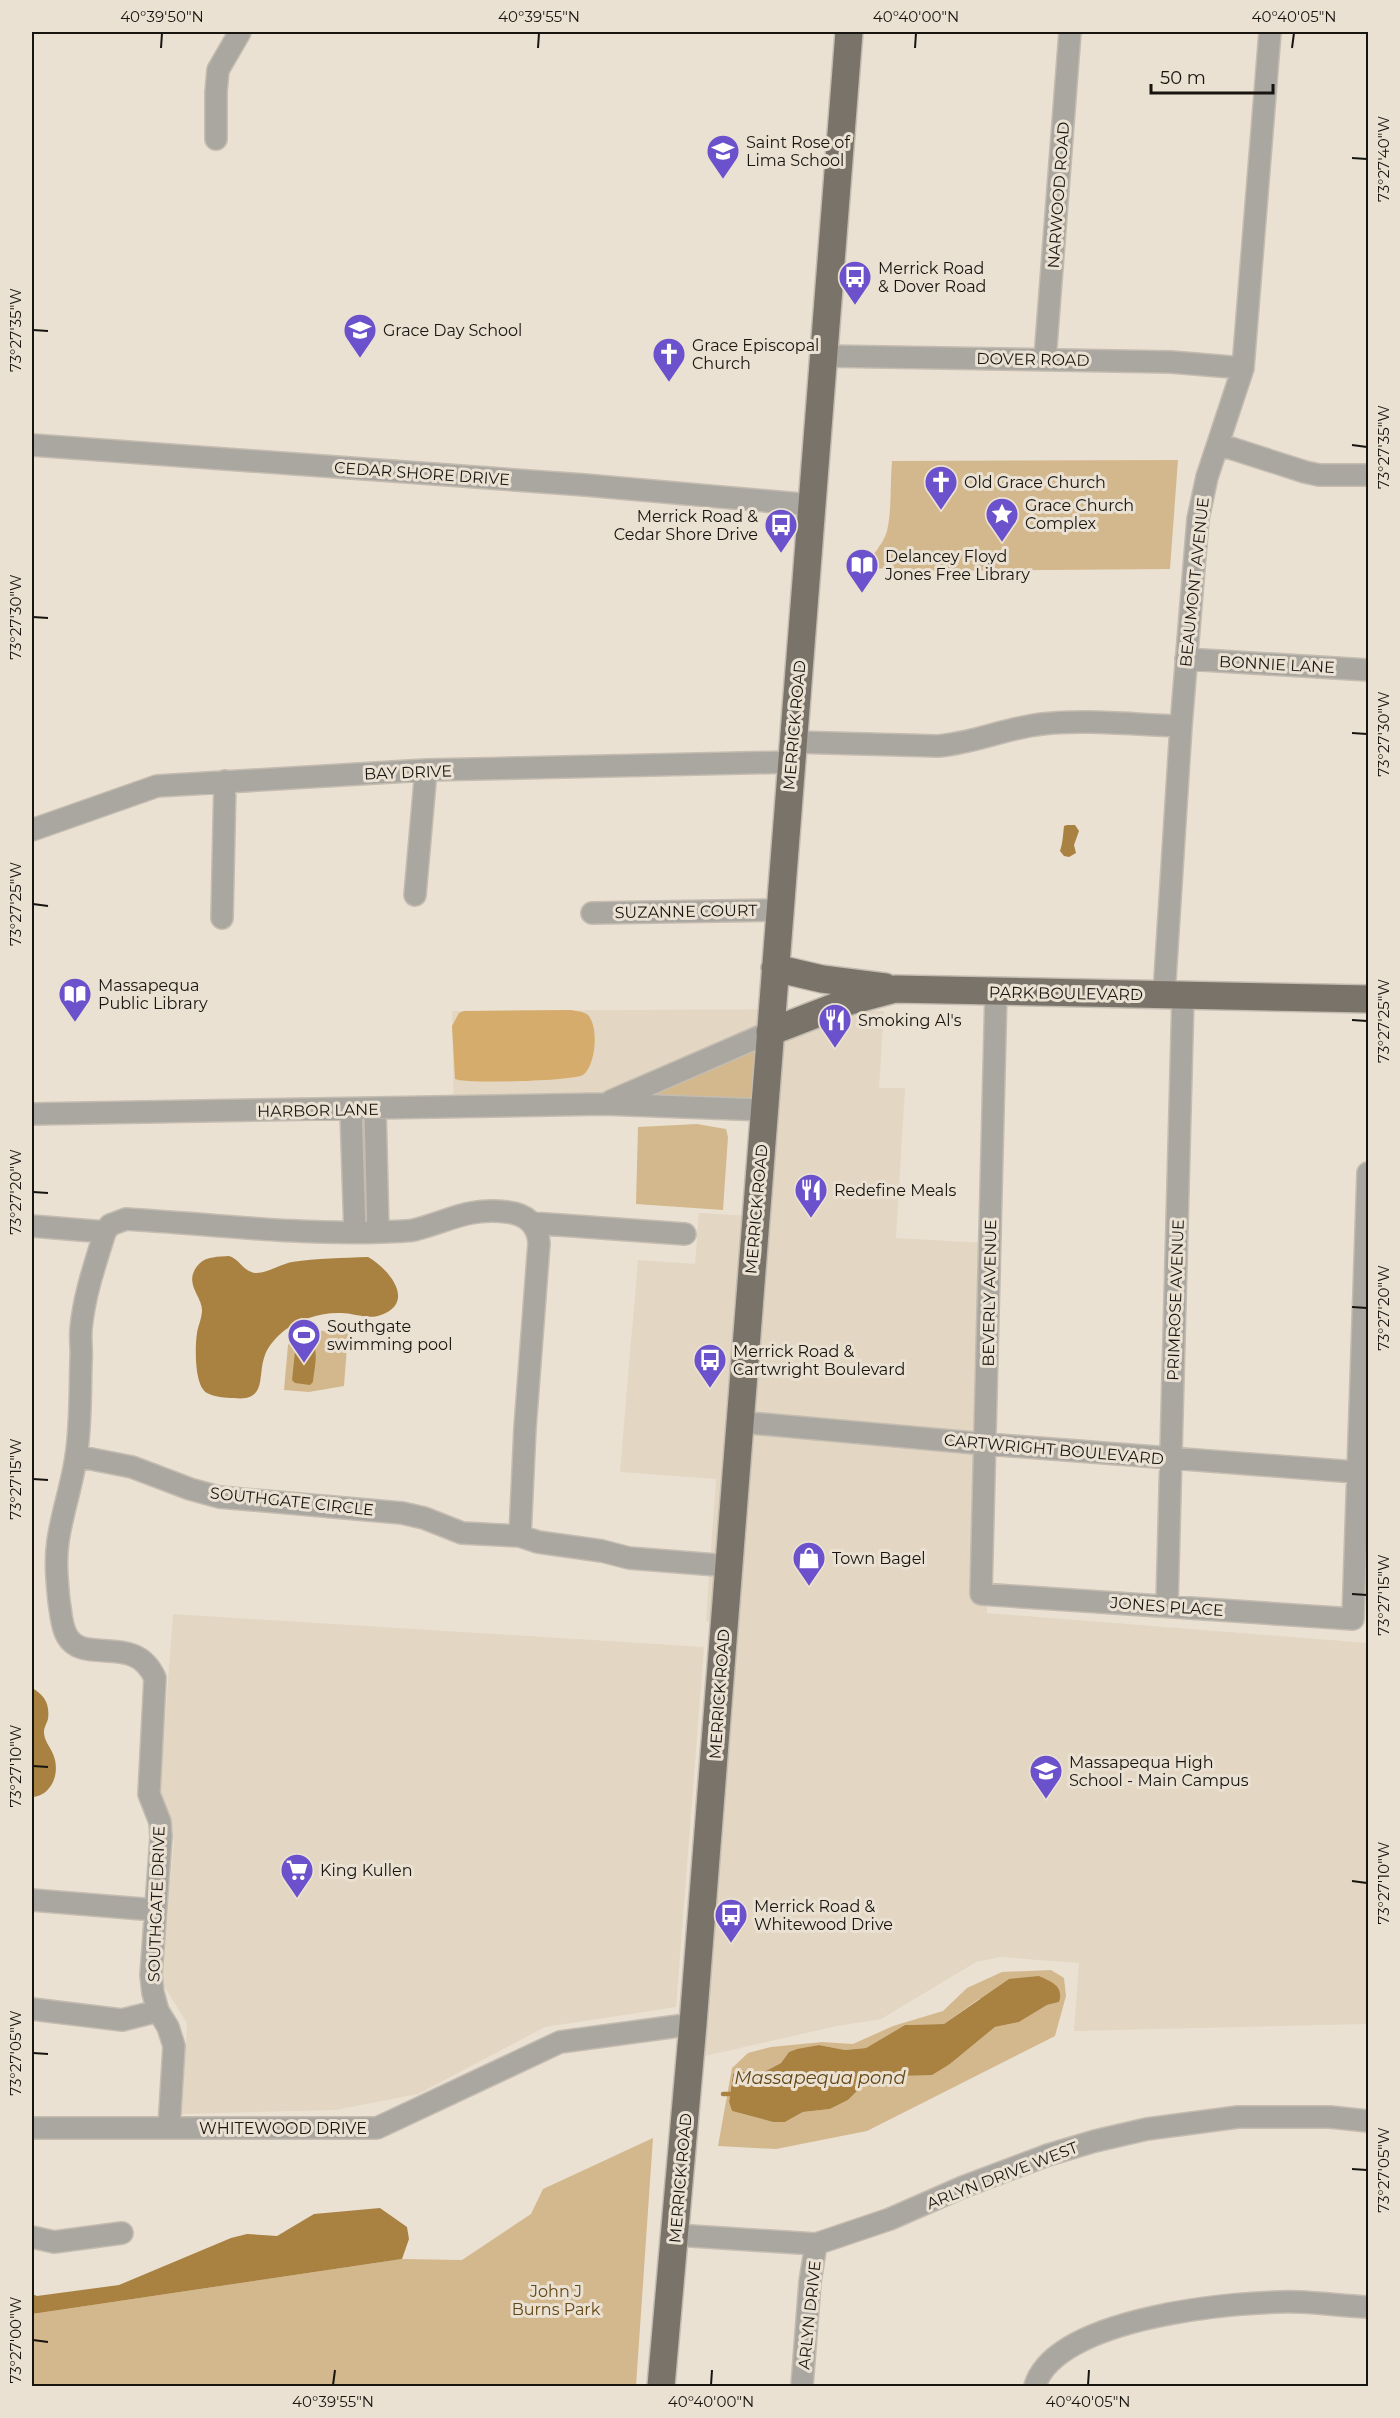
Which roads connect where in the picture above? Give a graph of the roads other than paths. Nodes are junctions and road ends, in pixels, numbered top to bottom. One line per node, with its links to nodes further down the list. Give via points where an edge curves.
1 (240, 32): 5 (street, via 218,70)
2 (849, 32): 6 (main road, MERRICK ROAD)
3 (1070, 32): 7 (street, NARWOOD ROAD)
4 (1270, 32): 8 (street, BEAUMONT AVENUE)
5 (216, 139)
6 (824, 356): 7 (street, DOVER ROAD); 12 (main road, MERRICK ROAD)
7 (1046, 359): 8 (street, DOVER ROAD)
8 (1243, 368): 10 (street, BEAUMONT AVENUE)
9 (32, 444): 12 (street, CEDAR SHORE DRIVE)
10 (1218, 444): 11 (street, via 1319,475); 13 (street, BEAUMONT AVENUE, via 1198,519)
11 (1368, 475)
12 (812, 505): 16 (main road, MERRICK ROAD)
13 (1186, 659): 14 (street, BONNIE LANE); 15 (street, BEAUMONT AVENUE)
14 (1368, 670)
15 (1181, 726): 16 (street, BAY DRIVE, via 1048,723 958,744); 27 (street, BEAUMONT AVENUE)
16 (792, 752): 17 (street, BAY DRIVE); 21 (main road, MERRICK ROAD)
17 (426, 770): 18 (street, BAY DRIVE); 20 (street)
18 (225, 781): 19 (street, BAY DRIVE, via 157,786); 23 (street)
19 (32, 830)
20 (415, 896)
21 (780, 910): 22 (street, SUZANNE COURT); 24 (main road, MERRICK ROAD)
22 (592, 913)
23 (222, 918)
24 (775, 968): 25 (main road); 29 (main road, MERRICK ROAD)
25 (895, 989): 26 (main road, PARK BOULEVARD); 29 (main road, PARK BOULEVARD, via 850,1001)
26 (996, 991): 27 (main road, PARK BOULEVARD); 43 (street, BEVERLY AVENUE)
27 (1174, 995): 28 (main road, PARK BOULEVARD); 45 (street, PRIMROSE AVENUE)
28 (1368, 999)
29 (770, 1032): 30 (street, HARBOR LANE); 33 (main road, MERRICK ROAD)
30 (604, 1104): 31 (street, HARBOR LANE); 33 (street, HARBOR LANE)
31 (375, 1109): 32 (street, HARBOR LANE); 40 (street)
32 (351, 1110): 34 (street, HARBOR LANE); 39 (street)
33 (764, 1110): 42 (main road, MERRICK ROAD)
34 (32, 1114)
35 (1368, 1173): 46 (street)
36 (532, 1222): 40 (street, via 522,1215 482,1211 412,1230); 41 (street); 47 (street, via 539,1232 539,1243)
37 (32, 1226): 38 (street)
38 (105, 1232): 39 (street, via 110,1225 126,1219); 44 (street, via 85,1299)
39 (355, 1232): 40 (street)
40 (378, 1232)
41 (685, 1234)
42 (739, 1422): 43 (street, CARTWRIGHT BOULEVARD); 48 (main road, MERRICK ROAD)
43 (986, 1443): 45 (street, CARTWRIGHT BOULEVARD); 49 (street, BEVERLY AVENUE)
44 (76, 1456): 47 (street, SOUTHGATE CIRCLE, via 132,1467 219,1497 402,1513 462,1533); 52 (street, SOUTHGATE DRIVE, via 57,1542 63,1627 67,1637 83,1648 131,1653 142,1659 155,1678 148,1777 161,1837)
45 (1171, 1458): 46 (street, CARTWRIGHT BOULEVARD); 50 (street, PRIMROSE AVENUE)
46 (1363, 1472): 50 (street, JONES PLACE, via 1353,1619)
47 (520, 1536): 48 (street, SOUTHGATE CIRCLE, via 629,1558)
48 (729, 1566): 55 (main road, MERRICK ROAD)
49 (981, 1594): 50 (street, JONES PLACE)
50 (1167, 1605)
51 (32, 1900): 52 (street)
52 (155, 1910): 54 (street, SOUTHGATE DRIVE, via 151,1975)
53 (32, 2009): 54 (street, via 122,2020)
54 (158, 2011): 58 (street, SOUTHGATE DRIVE, via 174,2046)
55 (693, 2024): 58 (street, WHITEWOOD DRIVE, via 560,2042 377,2128); 60 (main road, MERRICK ROAD)
56 (1368, 2121): 62 (street, ARLYN DRIVE WEST, via 1238,2117 1147,2129 1048,2155 890,2219)
57 (32, 2128): 58 (street, WHITEWOOD DRIVE)
58 (169, 2128)
59 (122, 2233): 61 (street, via 54,2242)
60 (676, 2235): 62 (street, ARLYN DRIVE WEST); 64 (main road, MERRICK ROAD)
61 (32, 2237)
62 (816, 2244): 65 (street, ARLYN DRIVE)
63 (1368, 2307): 66 (street, via 1298,2302 1235,2304 1166,2314 1104,2331 1061,2352)
64 (661, 2386)
65 (802, 2386)
66 (1035, 2386)

